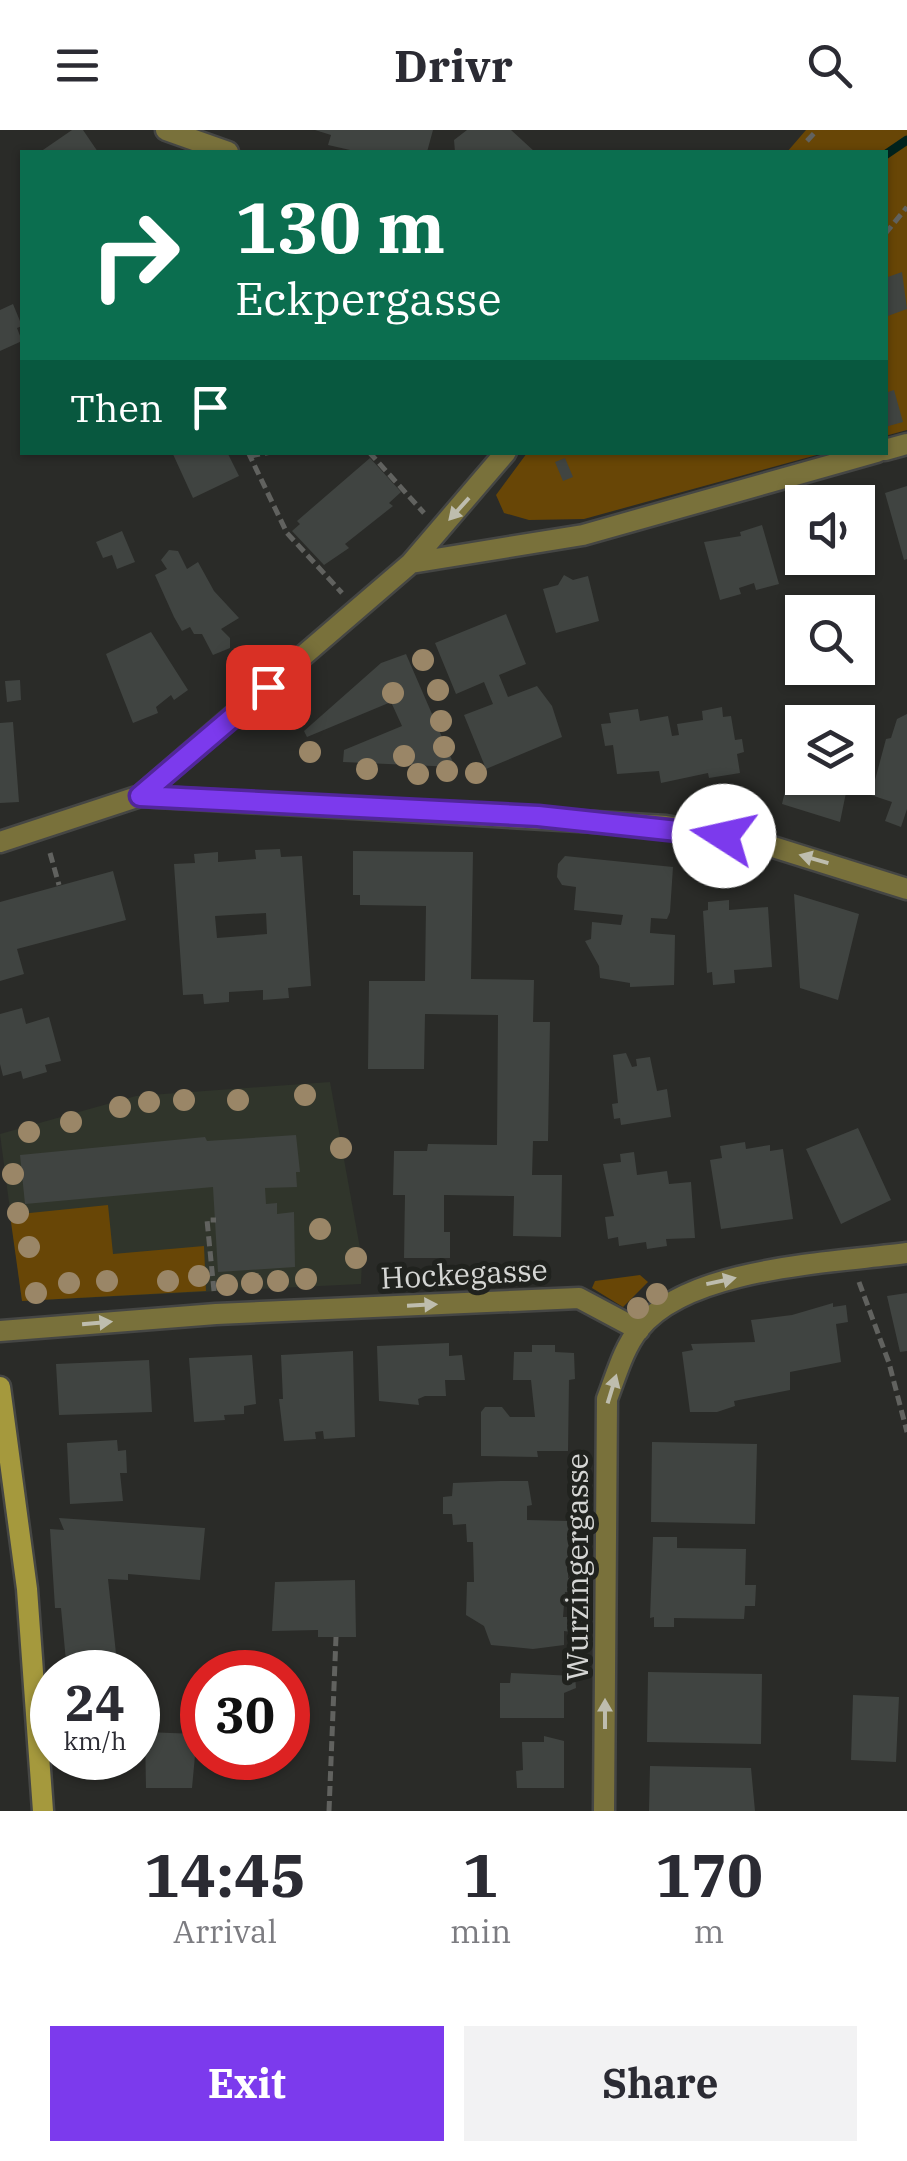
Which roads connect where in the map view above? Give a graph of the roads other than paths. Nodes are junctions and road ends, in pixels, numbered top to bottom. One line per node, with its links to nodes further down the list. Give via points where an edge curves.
1 (166, 130): 2 (street)
2 (222, 150)
3 (503, 455): 5 (street, one-way to 5)
4 (866, 455): 5 (street, via 583,535)
5 (411, 564): 6 (street)
6 (140, 796): 7 (street); 8 (street, one-way to 6, via 754,842 666,826)
7 (0, 842)
8 (907, 889)
9 (907, 1253): 10 (street, one-way to 9, via 683,1294 717,1281)
10 (639, 1330): 11 (street, Hockegasse, one-way to 10, via 216,1314 579,1298); 14 (street, Wurzingergasse, one-way to 10, via 608,1399)
11 (0, 1332)
12 (0, 1387): 13 (street, via 26,1589)
13 (43, 1811)
14 (604, 1811)

